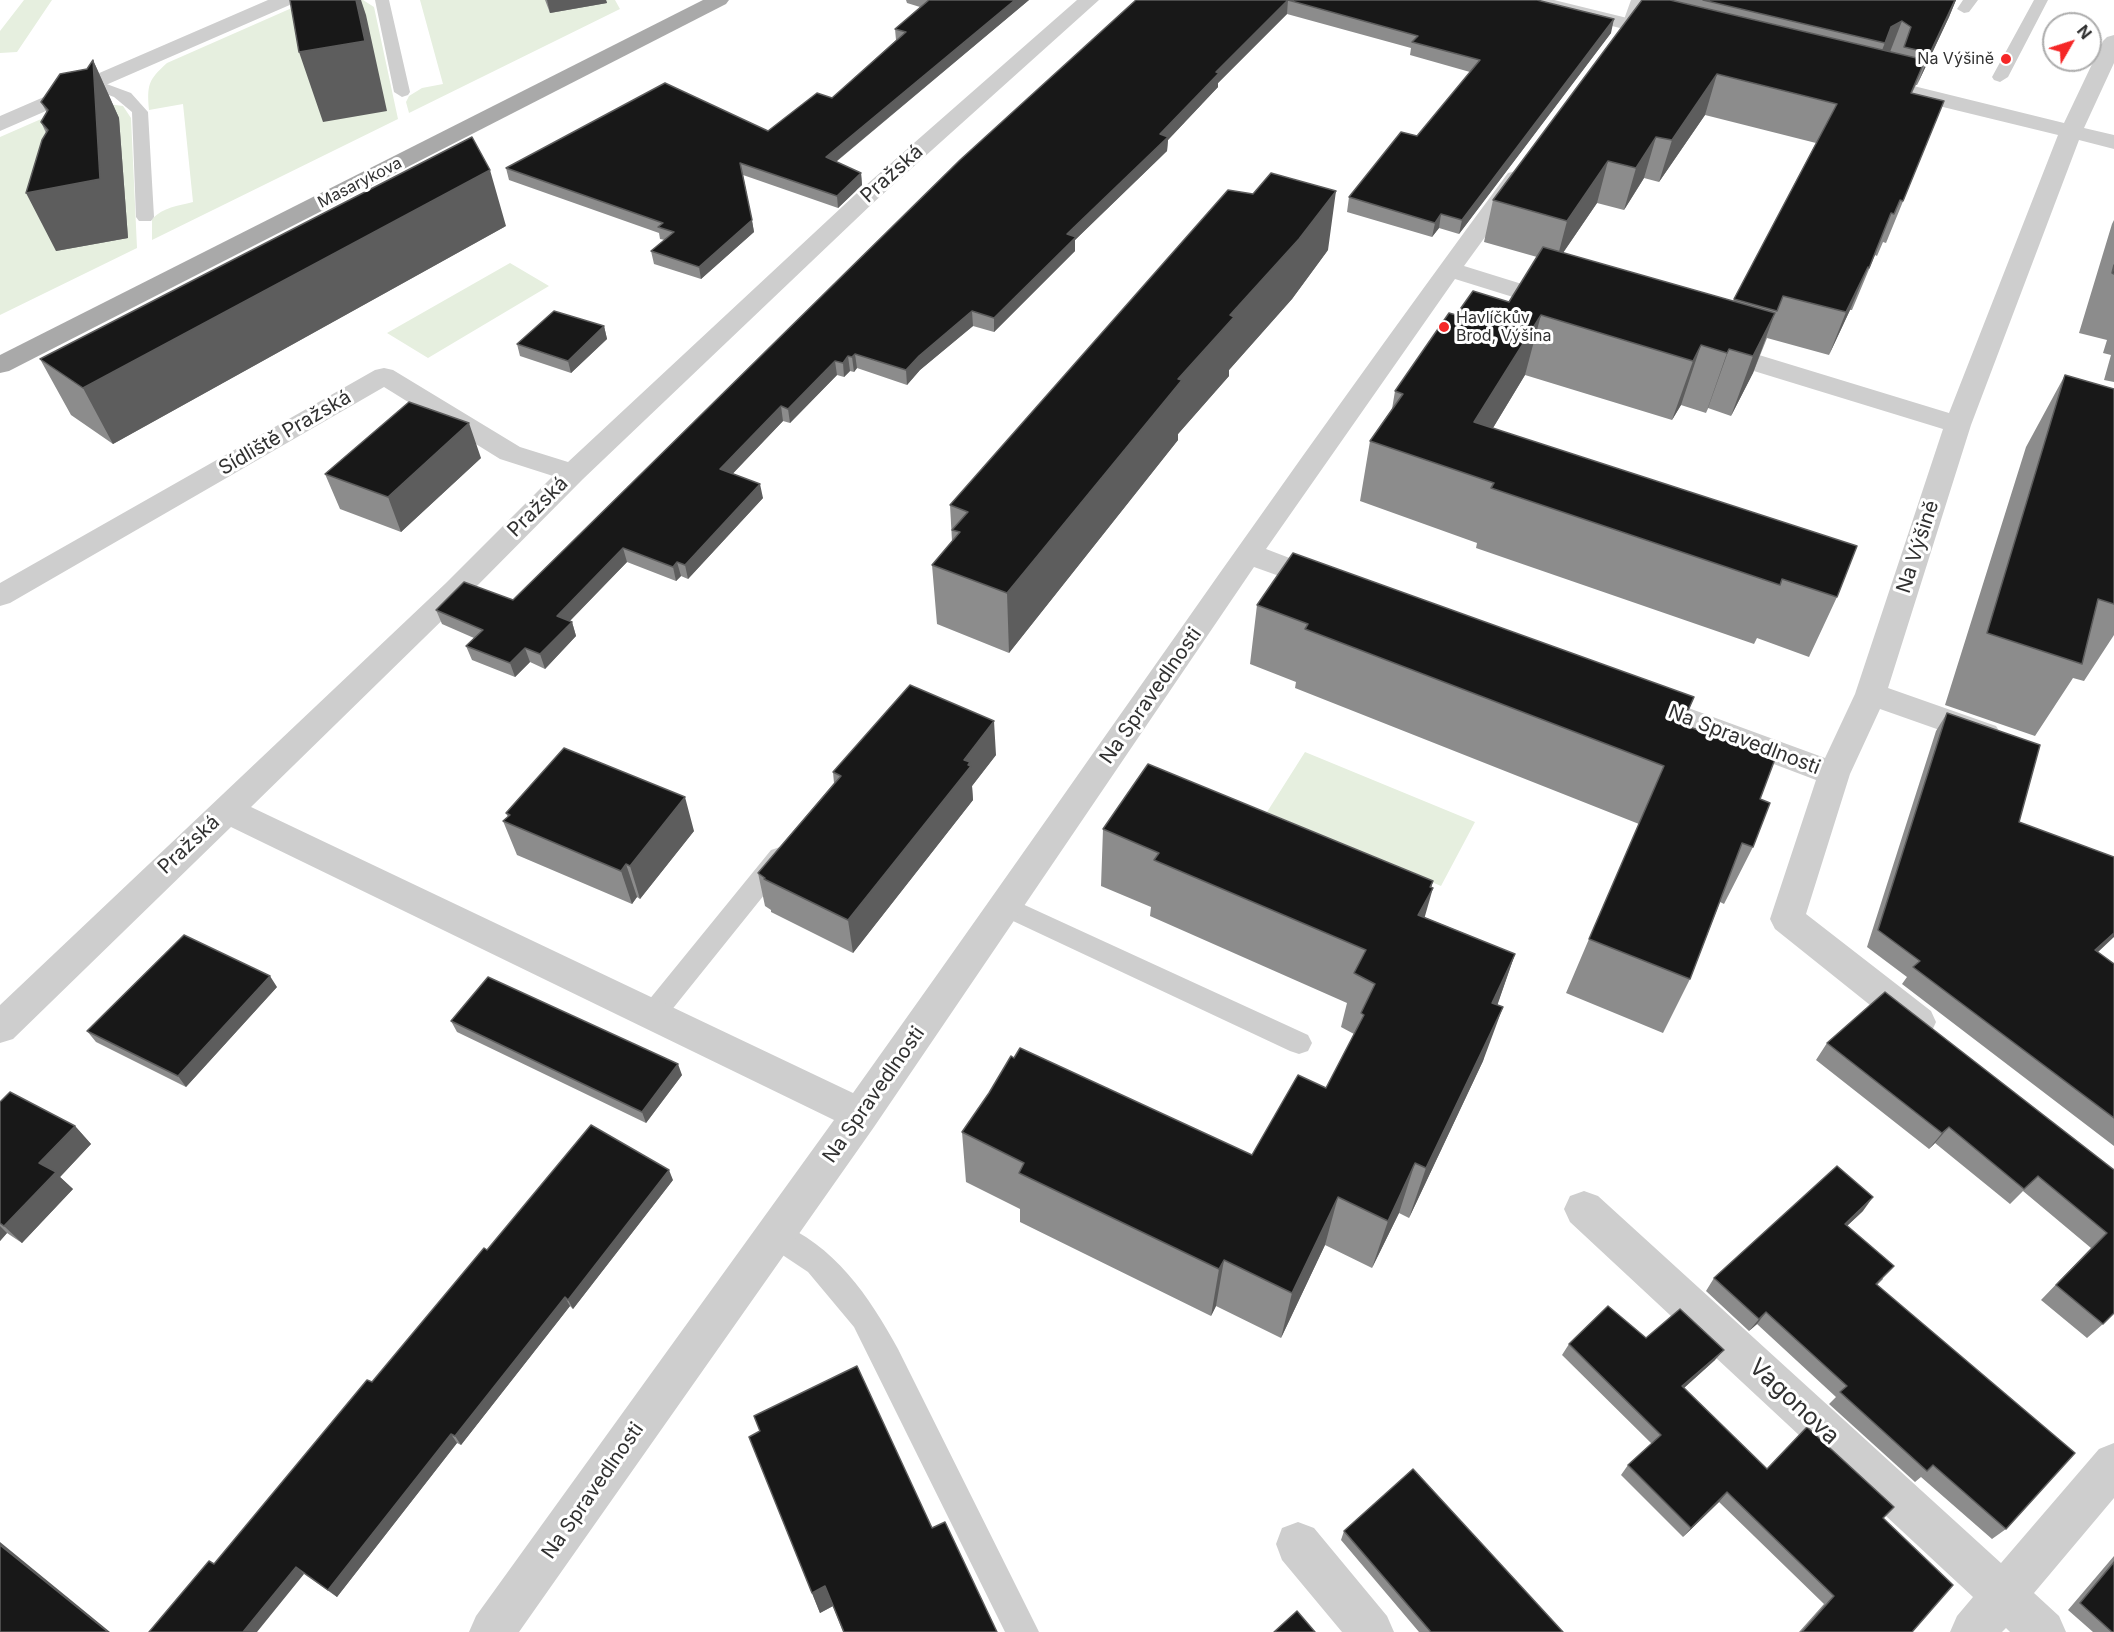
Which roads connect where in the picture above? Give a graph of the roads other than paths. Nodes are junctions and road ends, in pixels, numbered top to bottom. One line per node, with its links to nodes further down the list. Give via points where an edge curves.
1 (285, 0): 12 (street)
2 (382, 0): 13 (lane)
3 (719, 0): 22 (main road, Masarykova)
4 (1089, 0): 24 (street, Pražská, via 865,198)
5 (1529, 0): 7 (street)
6 (2041, 0): 10 (lane)
7 (1628, 23): 8 (street)
8 (1686, 38)
9 (2114, 41): 15 (street, Na Výšině)
10 (2000, 77)
11 (1856, 79): 15 (street, via 1882,76)
12 (93, 84): 14 (street); 18 (lane, via 123,94 140,112)
13 (402, 92)
14 (0, 124)
15 (2071, 131): 16 (street); 23 (street, Na Výšině)
16 (2114, 142)
17 (1532, 156): 19 (street, Na Spravedlnosti)
18 (145, 217)
19 (1448, 269): 20 (street); 25 (street, Na Spravedlnosti)
20 (1582, 310)
21 (1694, 344): 23 (street)
22 (0, 365)
23 (1958, 425): 29 (street, Na Výšině)
24 (573, 473): 27 (street, Sídliště Pražská, via 510,453 384,376); 32 (street, Pražská)
25 (1249, 554): 26 (street); 34 (street, Na Spravedlnosti)
26 (1348, 591)
27 (0, 596)
28 (1613, 691): 31 (street, Na Spravedlnosti)
29 (1870, 694): 30 (street); 31 (street, Na Výšině)
30 (2011, 743)
31 (1834, 774): 37 (street, Na Výšině, via 1787,919)
32 (227, 810): 35 (street); 36 (street, Pražská)
33 (793, 840): 35 (lane)
34 (1005, 906): 38 (lane); 39 (street, Na Spravedlnosti)
35 (652, 1014): 39 (street)
36 (0, 1028)
37 (1939, 1038)
38 (1299, 1043)
39 (861, 1115): 41 (street, Na Spravedlnosti)
40 (1584, 1209): 44 (street, Vagonova)
41 (776, 1235): 45 (street, Na Spravedlnosti); 46 (lane, via 818,1262 864,1317)
42 (2114, 1464): 44 (street)
43 (1298, 1544): 47 (street)
44 (2004, 1595): 48 (street); 49 (street, Vagonova)
45 (492, 1632)
46 (1022, 1632)
47 (1371, 1632)
48 (1973, 1632)
49 (2043, 1632)

